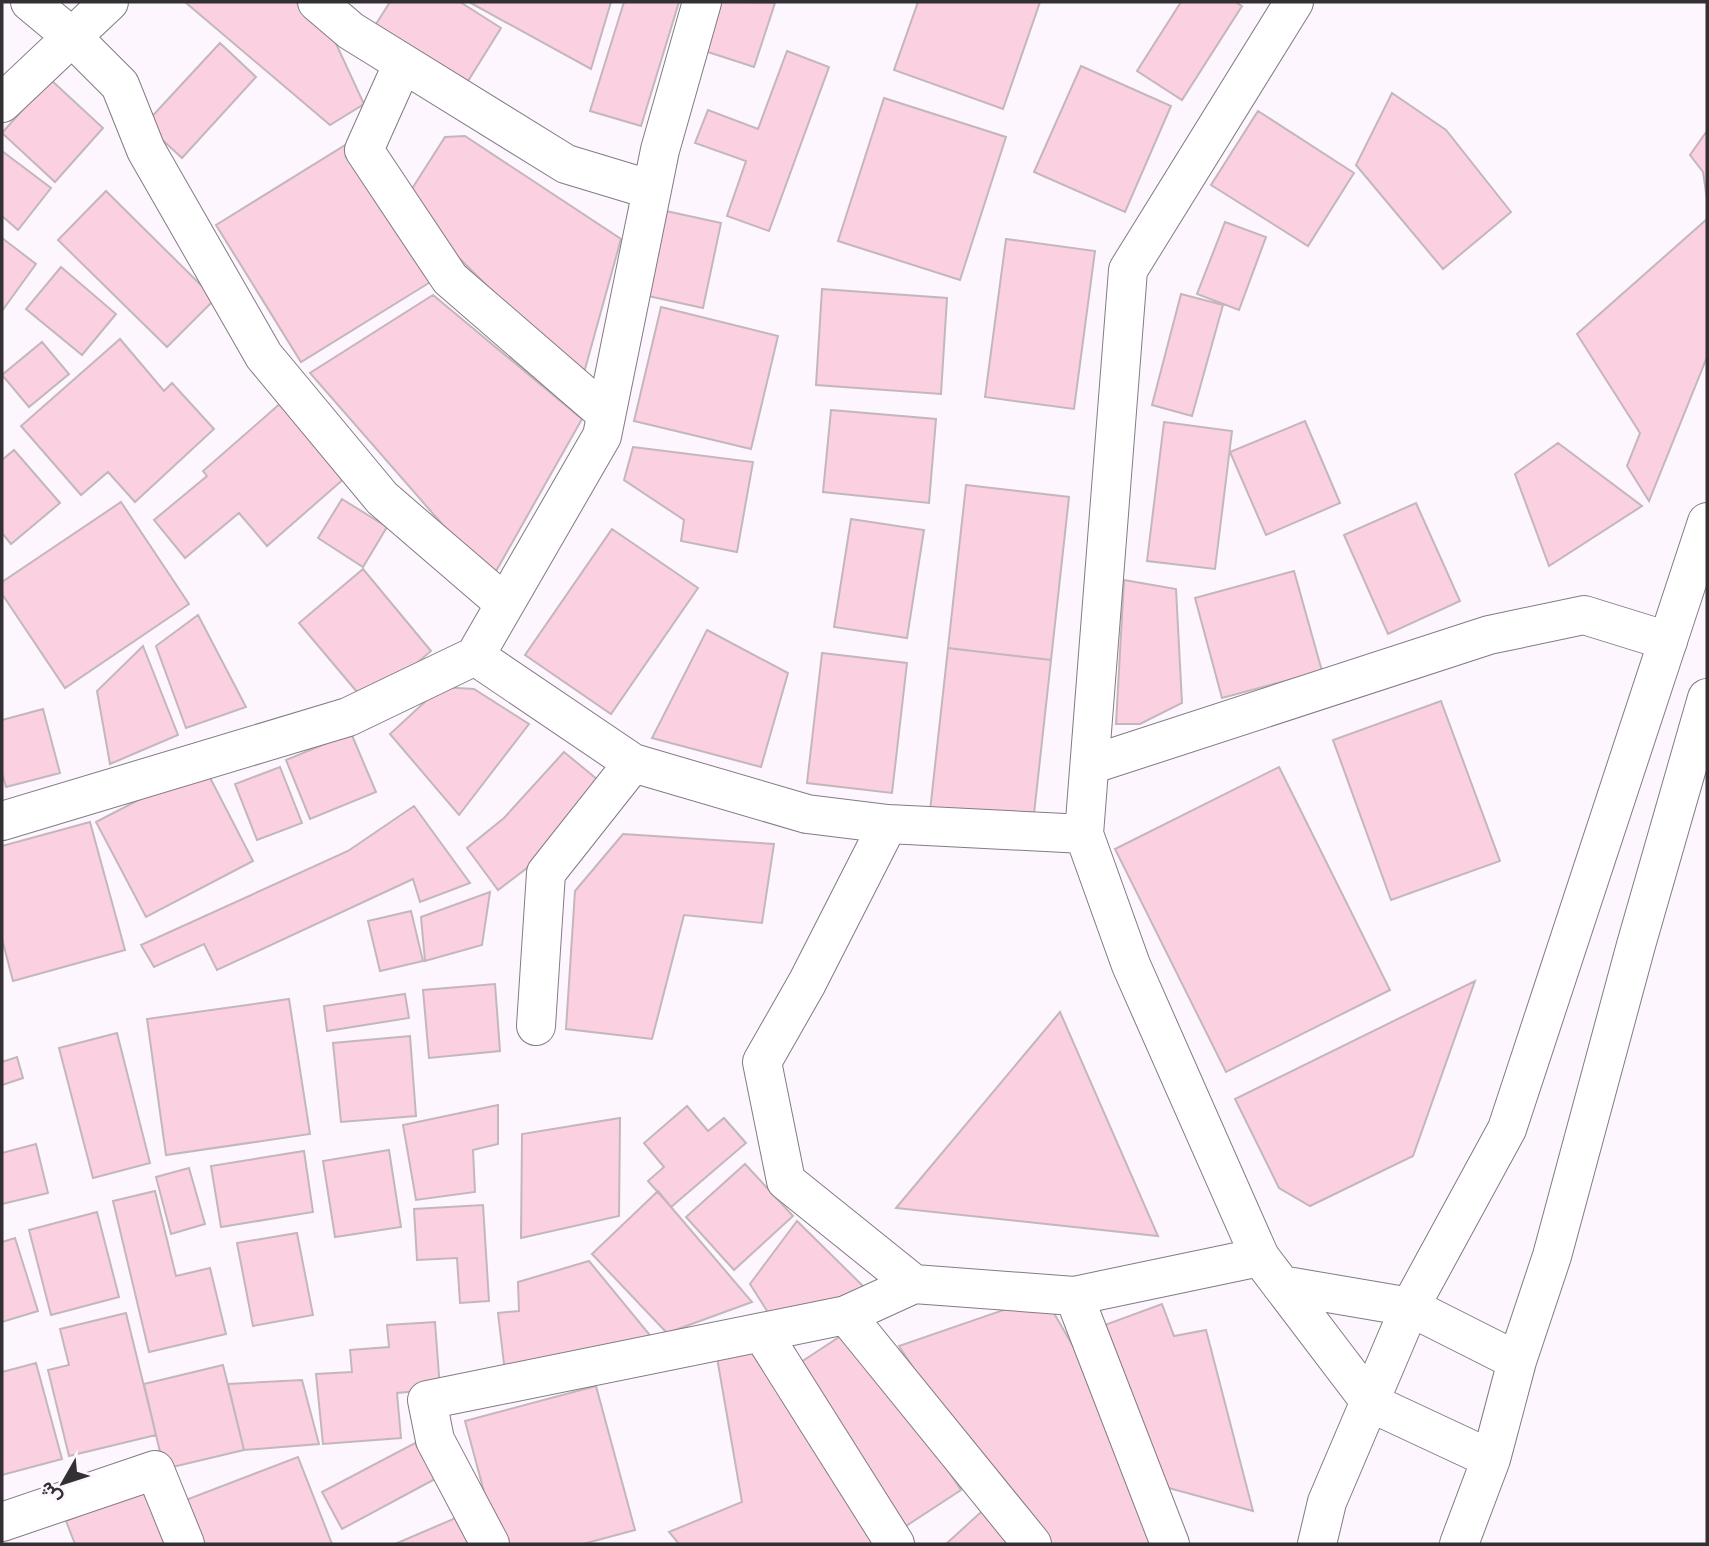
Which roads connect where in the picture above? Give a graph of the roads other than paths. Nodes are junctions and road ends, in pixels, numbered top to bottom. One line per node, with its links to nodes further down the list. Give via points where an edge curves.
1 (30, 2): 6 (street)
2 (109, 2): 6 (street)
3 (317, 2): 7 (street, via 351,31)
4 (702, 2): 9 (street)
5 (1294, 2): 17 (street, via 1128,270)
6 (72, 37): 8 (street); 12 (street, via 120,85 146,150 264,356 382,498)
7 (403, 63): 9 (street, via 566,164); 10 (street, via 364,150 450,279)
8 (2, 103)
9 (652, 190): 10 (street)
10 (606, 414): 12 (street, via 601,436)
11 (1707, 522): 13 (street)
12 (504, 603): 14 (street)
13 (1668, 641): 17 (street, via 1584,615 1489,635); 25 (street, via 1507,1129)
14 (475, 656): 16 (street); 18 (street, via 348,717)
15 (1707, 698): 28 (street, via 1552,1256)
16 (633, 763): 19 (street, via 807,814); 21 (street, via 546,873)
17 (1090, 765): 20 (street)
18 (2, 821)
19 (888, 824): 20 (street); 23 (street, via 762,1062 786,1181)
20 (1084, 834): 22 (street, via 1131,965)
21 (536, 1026)
22 (1271, 1271): 24 (street); 25 (street); 29 (street)
23 (914, 1284): 24 (street); 26 (street)
24 (1074, 1296): 36 (street)
25 (1410, 1307): 28 (street); 29 (street)
26 (846, 1315): 27 (street); 35 (street)
27 (762, 1333): 33 (street, via 427,1400 435,1440); 34 (street)
28 (1517, 1362): 30 (street)
29 (1371, 1403): 30 (street); 37 (street, via 1327,1502)
30 (1491, 1459): 38 (street)
31 (2, 1522): 32 (street, via 155,1470)
32 (185, 1544)
33 (490, 1544)
34 (895, 1544)
35 (1032, 1544)
36 (1170, 1544)
37 (1317, 1544)
38 (1459, 1544)

